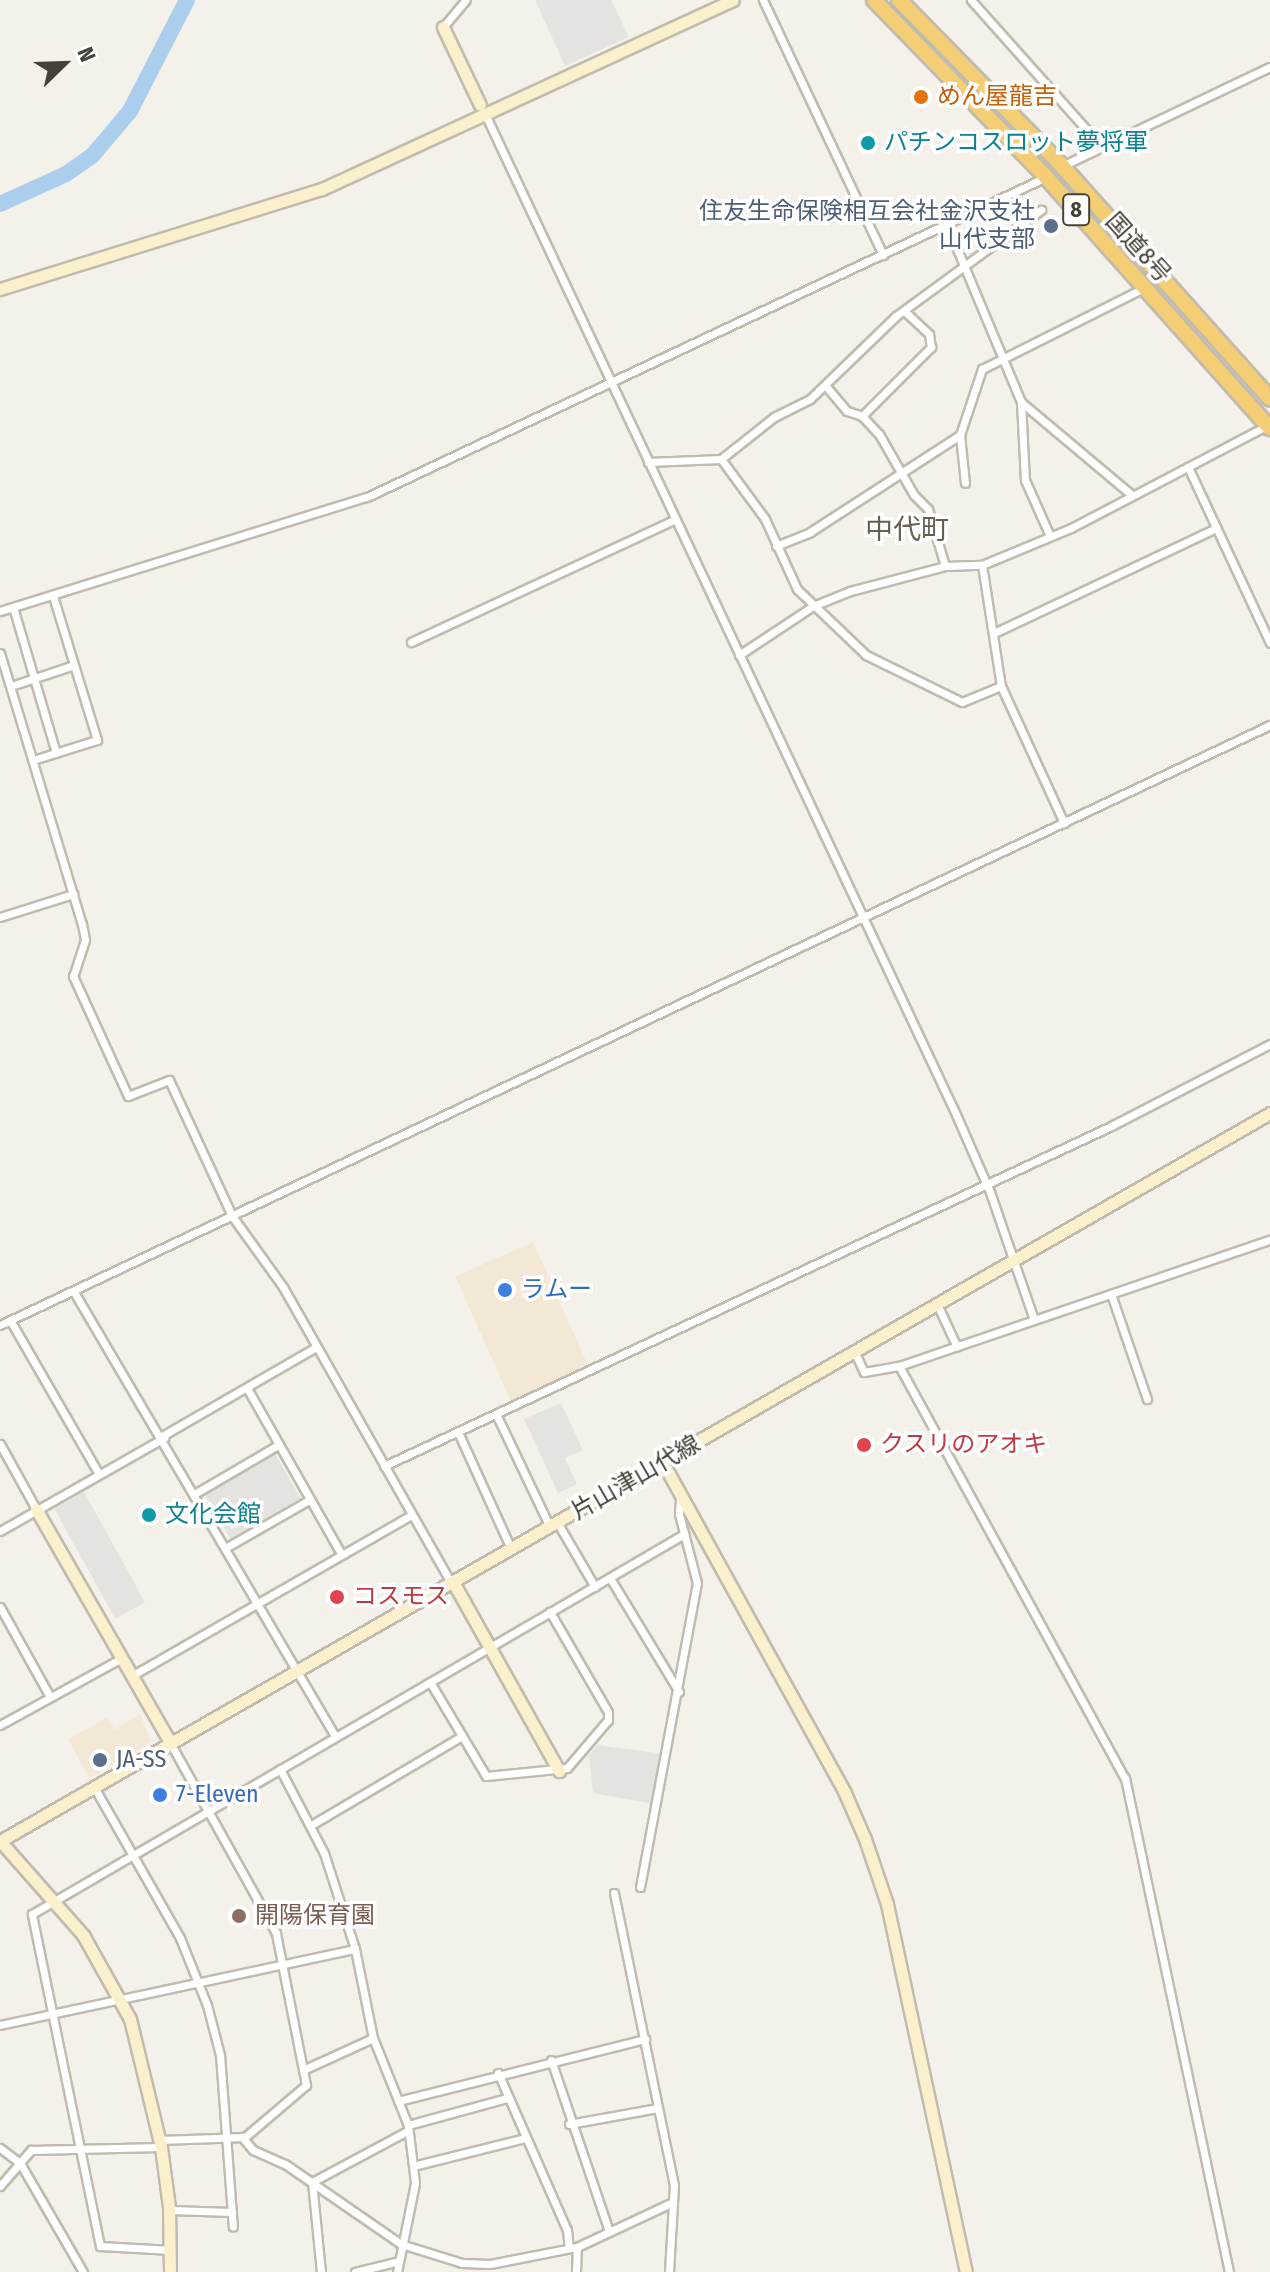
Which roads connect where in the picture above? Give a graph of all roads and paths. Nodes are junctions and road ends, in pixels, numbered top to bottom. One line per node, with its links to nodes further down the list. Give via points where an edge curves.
1 (466, 0): 7 (street)
2 (733, 0): 10 (street)
3 (763, 0): 16 (street)
4 (874, 0): 13 (highway, 国道8号 / 8)
5 (899, 0): 12 (highway, 国道8号 / 8)
6 (971, 0): 11 (street)
7 (443, 27): 9 (street)
8 (1270, 67): 11 (street)
9 (480, 105): 10 (street)
10 (487, 118): 19 (street, via 322,189); 22 (street)
11 (1101, 146): 12 (street)
12 (1062, 166): 24 (highway, 国道8号 / 8)
13 (1046, 177): 15 (street, 8); 18 (highway, 国道8号 / 8)
14 (1041, 210): 17 (street)
15 (947, 225): 16 (street); 17 (street)
16 (883, 255): 22 (street)
17 (964, 267): 20 (street); 21 (street)
18 (1146, 287): 21 (street); 27 (highway, 国道8号 / 8)
19 (0, 289)
20 (905, 312): 23 (street); 26 (street, via 929,334 931,347)
21 (1004, 359): 25 (street); 28 (street, via 982,369)
22 (611, 384): 30 (street); 41 (street, via 367,497)
23 (825, 385): 26 (street, via 847,411); 29 (street)
24 (1270, 399)
25 (1021, 402): 34 (street); 37 (street, via 1025,480)
26 (862, 416): 32 (street)
27 (1269, 426): 31 (street)
28 (960, 435): 32 (street); 33 (street)
29 (721, 459): 30 (street); 38 (street, via 765,519)
30 (648, 462): 35 (street)
31 (1188, 467): 34 (street); 36 (street)
32 (904, 473): 38 (street, via 810,532); 40 (street, via 938,531)
33 (965, 483)
34 (1132, 495): 37 (street)
35 (674, 520): 46 (street); 49 (street)
36 (1216, 528): 45 (street); 47 (street)
37 (1049, 534): 39 (street)
38 (776, 546): 42 (street, via 791,581)
39 (982, 565): 40 (street); 45 (street)
40 (945, 566): 42 (street, via 891,584 867,585)
41 (53, 596): 43 (street); 50 (street)
42 (813, 606): 49 (street); 53 (street, via 866,655 962,702)
43 (13, 607): 44 (street); 51 (street)
44 (0, 611)
45 (994, 633): 53 (street)
46 (411, 642)
47 (1270, 643)
48 (0, 653): 52 (street)
49 (739, 655): 60 (street)
50 (74, 665): 51 (street); 55 (street, via 97,740)
51 (34, 678): 52 (street); 55 (street)
52 (11, 686): 56 (street)
53 (1001, 686): 57 (street)
54 (1270, 725): 57 (street)
55 (56, 753): 56 (street)
56 (33, 760): 58 (street)
57 (1064, 823): 60 (street)
58 (73, 894): 59 (street); 64 (street, via 85,940 73,976 128,1096 169,1080)
59 (0, 917)
60 (862, 918): 63 (street); 64 (street)
61 (1270, 1044): 63 (street)
62 (1270, 1113): 66 (street, 片山津山代線)
63 (987, 1184): 66 (street); 79 (street)
64 (232, 1216): 67 (street); 73 (street, via 283,1287)
65 (1270, 1240): 68 (street)
66 (1015, 1258): 69 (street, 片山津山代線); 71 (street)
67 (74, 1292): 70 (street); 81 (street)
68 (1111, 1294): 71 (street); 78 (street)
69 (937, 1304): 74 (street); 75 (street, 片山津山代線)
70 (10, 1320): 72 (street); 86 (street)
71 (1034, 1320): 74 (street)
72 (0, 1325)
73 (316, 1347): 77 (street); 85 (street)
74 (957, 1347): 76 (street)
75 (855, 1353): 76 (street, via 864,1372); 84 (street, 片山津山代線)
76 (899, 1366): 172 (street, via 1125,1778)
77 (247, 1388): 81 (street); 83 (street)
78 (1147, 1399)
79 (496, 1414): 80 (street); 92 (street)
80 (458, 1432): 85 (street); 96 (street)
81 (163, 1437): 86 (street); 87 (street)
82 (0, 1444): 90 (street)
83 (278, 1445): 87 (street); 89 (street)
84 (663, 1463): 88 (street); 92 (street, 片山津山代線)
85 (384, 1466): 91 (street)
86 (99, 1474): 90 (street)
87 (196, 1493): 95 (street)
88 (681, 1495): 94 (street); 97 (street)
89 (309, 1500): 95 (street); 98 (street)
90 (36, 1509): 93 (street); 107 (street)
91 (411, 1515): 98 (street); 101 (street)
92 (554, 1524): 96 (street, 片山津山代線); 102 (street)
93 (0, 1531)
94 (684, 1534): 99 (street); 100 (street)
95 (227, 1547): 103 (street)
96 (511, 1549): 101 (street, 片山津山代線)
97 (714, 1552): 99 (street); 171 (street, via 865,1839 890,1917)
98 (342, 1555): 103 (street)
99 (692, 1560): 111 (street, via 697,1583)
100 (610, 1578): 102 (street); 111 (street)
101 (452, 1582): 106 (street); 108 (street, 片山津山代線)
102 (595, 1587): 105 (street)
103 (260, 1604): 108 (street); 109 (street)
104 (0, 1607): 112 (street)
105 (550, 1612): 106 (street); 118 (street, via 608,1712 608,1720 574,1761)
106 (489, 1646): 110 (street); 118 (street)
107 (122, 1658): 109 (street); 112 (street)
108 (296, 1670): 114 (street); 116 (street, 片山津山代線)
109 (133, 1675): 116 (street)
110 (430, 1682): 114 (street); 115 (street)
111 (679, 1692): 124 (street)
112 (50, 1697): 113 (street)
113 (0, 1725)
114 (335, 1736): 117 (street)
115 (462, 1736): 118 (street, via 490,1778 548,1767); 121 (street)
116 (171, 1744): 119 (street, 片山津山代線); 120 (street)
117 (280, 1769): 120 (street); 121 (street)
118 (559, 1771)
119 (94, 1787): 122 (street, 片山津山代線); 123 (street)
120 (209, 1811): 123 (street); 128 (street, via 270,1919)
121 (313, 1824): 127 (street)
122 (0, 1841): 126 (street)
123 (133, 1855): 126 (street); 129 (street)
124 (640, 1887)
125 (614, 1893): 135 (street)
126 (54, 1901): 130 (street, via 83,1935); 131 (street, via 32,1914)
127 (355, 1949): 128 (street); 134 (street)
128 (285, 1963): 129 (street); 137 (street)
129 (200, 1981): 130 (street); 146 (street, via 220,2055)
130 (121, 1998): 131 (street); 147 (street, via 137,2038)
131 (56, 2012): 133 (street); 149 (street)
132 (0, 2013): 133 (street)
133 (2, 2024)
134 (373, 2038): 137 (street); 140 (street)
135 (645, 2039): 136 (street); 141 (street)
136 (551, 2060): 138 (street); 142 (street)
137 (303, 2070): 144 (street, via 303,2092)
138 (498, 2073): 139 (street); 140 (street)
139 (507, 2098): 143 (street); 145 (street)
140 (398, 2101): 143 (street)
141 (658, 2108): 142 (street); 154 (street)
142 (569, 2124): 158 (street)
143 (408, 2128): 151 (street); 152 (street)
144 (242, 2137): 146 (street); 152 (street, via 253,2150)
145 (525, 2138): 151 (street); 160 (street)
146 (228, 2139): 147 (street); 156 (street)
147 (160, 2143): 149 (street); 155 (street)
148 (0, 2148): 150 (street)
149 (82, 2149): 150 (street, via 31,2150); 161 (street, via 100,2246)
150 (20, 2163): 153 (street); 164 (street)
151 (417, 2165): 159 (street)
152 (312, 2182): 159 (street); 166 (street)
153 (0, 2186)
154 (673, 2202): 158 (street); 170 (street)
155 (170, 2210): 156 (street); 161 (street)
156 (232, 2212): 157 (street)
157 (233, 2227)
158 (609, 2231): 160 (street)
159 (405, 2247): 162 (street); 163 (street)
160 (573, 2247): 163 (street); 169 (street)
161 (171, 2250): 165 (street)
162 (399, 2261): 167 (street); 168 (street)
163 (490, 2268)
164 (83, 2272)
165 (170, 2272)
166 (321, 2272)
167 (355, 2272)
168 (397, 2272)
169 (576, 2272)
170 (669, 2272)
171 (966, 2272)
172 (1229, 2272)

